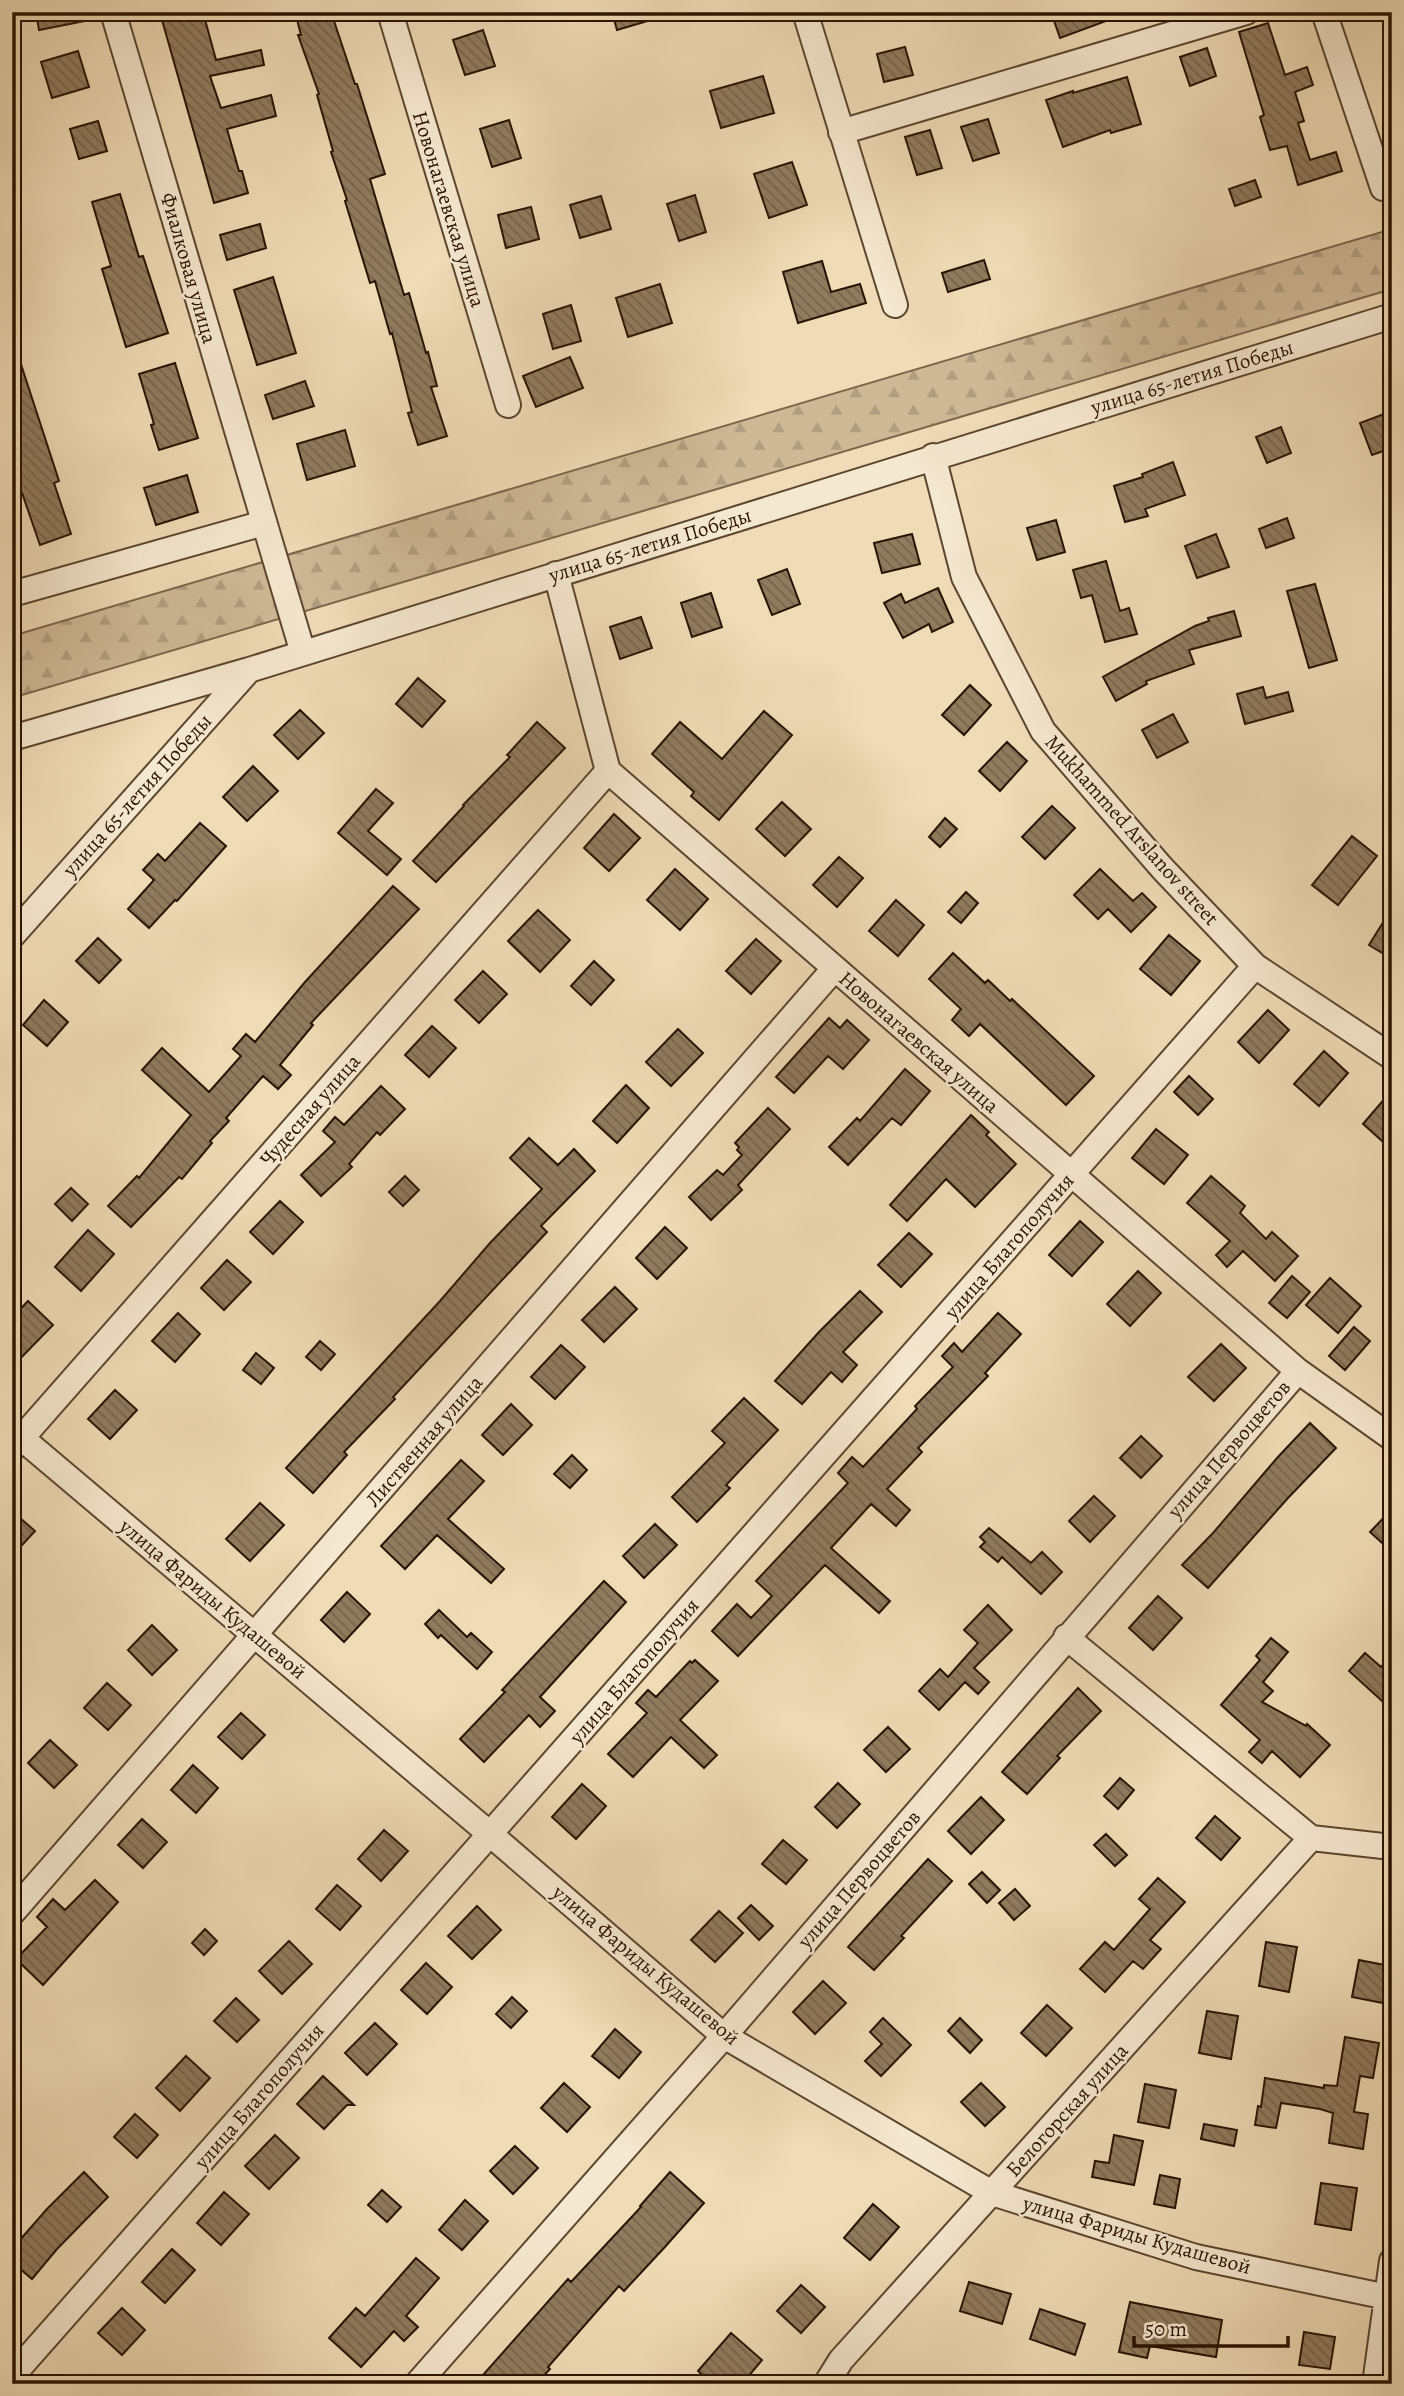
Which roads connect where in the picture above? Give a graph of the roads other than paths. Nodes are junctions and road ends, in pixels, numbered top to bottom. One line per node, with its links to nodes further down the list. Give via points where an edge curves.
1 (113, 12): 12 (street, Фиалковая улица)
2 (390, 12): 10 (street, Новонагаевская улица)
3 (805, 12): 6 (street)
4 (1246, 12): 6 (street)
5 (1324, 12): 7 (street)
6 (841, 132): 8 (street)
7 (1383, 188)
8 (895, 305)
9 (1392, 316): 11 (street, улица 65-летия Победы)
10 (508, 405)
11 (933, 456): 13 (street, улица 65-летия Победы); 20 (street, Mukhammed Arslanov street, via 964,577 1043,730 1162,868)
12 (264, 523): 14 (street); 15 (street, Фиалковая улица)
13 (556, 574): 15 (street, улица 65-летия Победы); 18 (street)
14 (12, 594)
15 (303, 653): 16 (street, улица 65-летия Победы)
16 (249, 670): 17 (street); 19 (street, улица 65-летия Победы)
17 (12, 738)
18 (608, 771): 21 (street, Новонагаевская улица); 26 (street, Чудесная улица)
19 (12, 936)
20 (1255, 966): 22 (street, Mukhammed Arslanov street); 23 (street, улица Благополучия)
21 (834, 969): 23 (street, Новонагаевская улица); 27 (street, Лиственная улица)
22 (1392, 1057)
23 (1072, 1175): 24 (street, Новонагаевская улица); 29 (street, улица Благополучия)
24 (1298, 1371): 25 (street, Новонагаевская улица); 28 (street, улица Первоцветов)
25 (1392, 1438)
26 (15, 1439): 27 (street, улица Фариды Кудашевой)
27 (256, 1636): 29 (street, улица Фариды Кудашевой); 32 (street, Лиственная улица)
28 (1066, 1637): 30 (street); 33 (street, улица Первоцветов)
29 (491, 1834): 33 (street, улица Фариды Кудашевой); 37 (street, улица Благополучия)
30 (1311, 1838): 31 (street); 34 (street, Белогорская улица)
31 (1392, 1847)
32 (12, 1913)
33 (724, 2036): 34 (street, улица Фариды Кудашевой); 38 (street, улица Первоцветов)
34 (992, 2193): 36 (street, улица Фариды Кудашевой, via 1196,2257); 39 (street, Белогорская улица, via 841,2360)
35 (1392, 2261): 36 (street)
36 (1389, 2298): 40 (street)
37 (12, 2376)
38 (417, 2384)
39 (827, 2384)
40 (1375, 2384)

